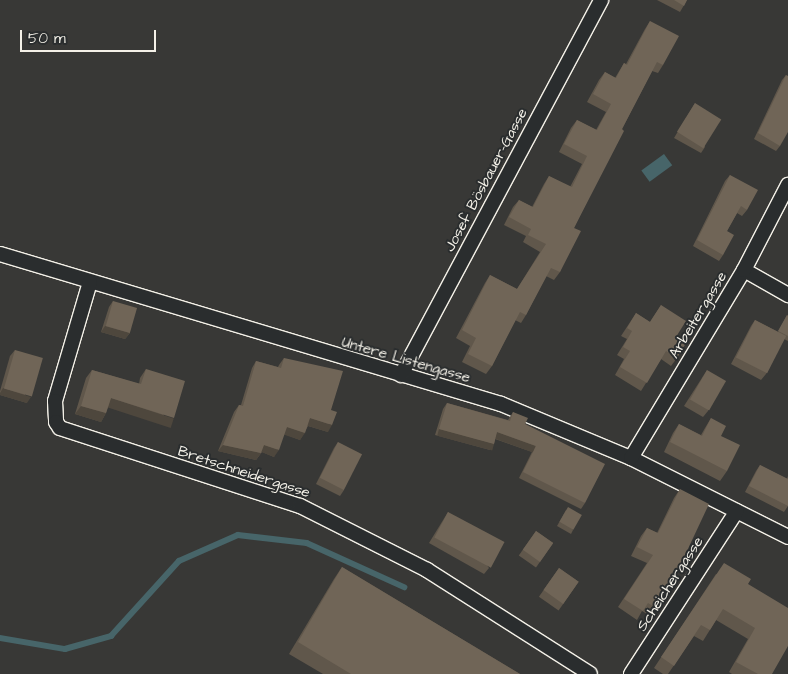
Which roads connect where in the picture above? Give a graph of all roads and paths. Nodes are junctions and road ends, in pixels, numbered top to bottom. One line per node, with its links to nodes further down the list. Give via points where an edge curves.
1 (601, 0): 7 (street, Josef Bösbauer-Gasse)
2 (788, 185): 4 (street, Arbeitergasse)
3 (0, 254): 5 (street, Untere Listengasse)
4 (744, 270): 6 (street); 8 (street, Arbeitergasse)
5 (90, 282): 7 (street, Untere Listengasse); 11 (street, Bretschneidergasse, via 55,400 56,422 60,428 300,506 427,570)
6 (788, 294)
7 (401, 376): 8 (street, Untere Listengasse, via 500,404)
8 (631, 458): 9 (street, Untere Listengasse)
9 (736, 511): 10 (street, Untere Listengasse); 12 (street, Scheichergasse)
10 (788, 537)
11 (590, 674)
12 (631, 674)

